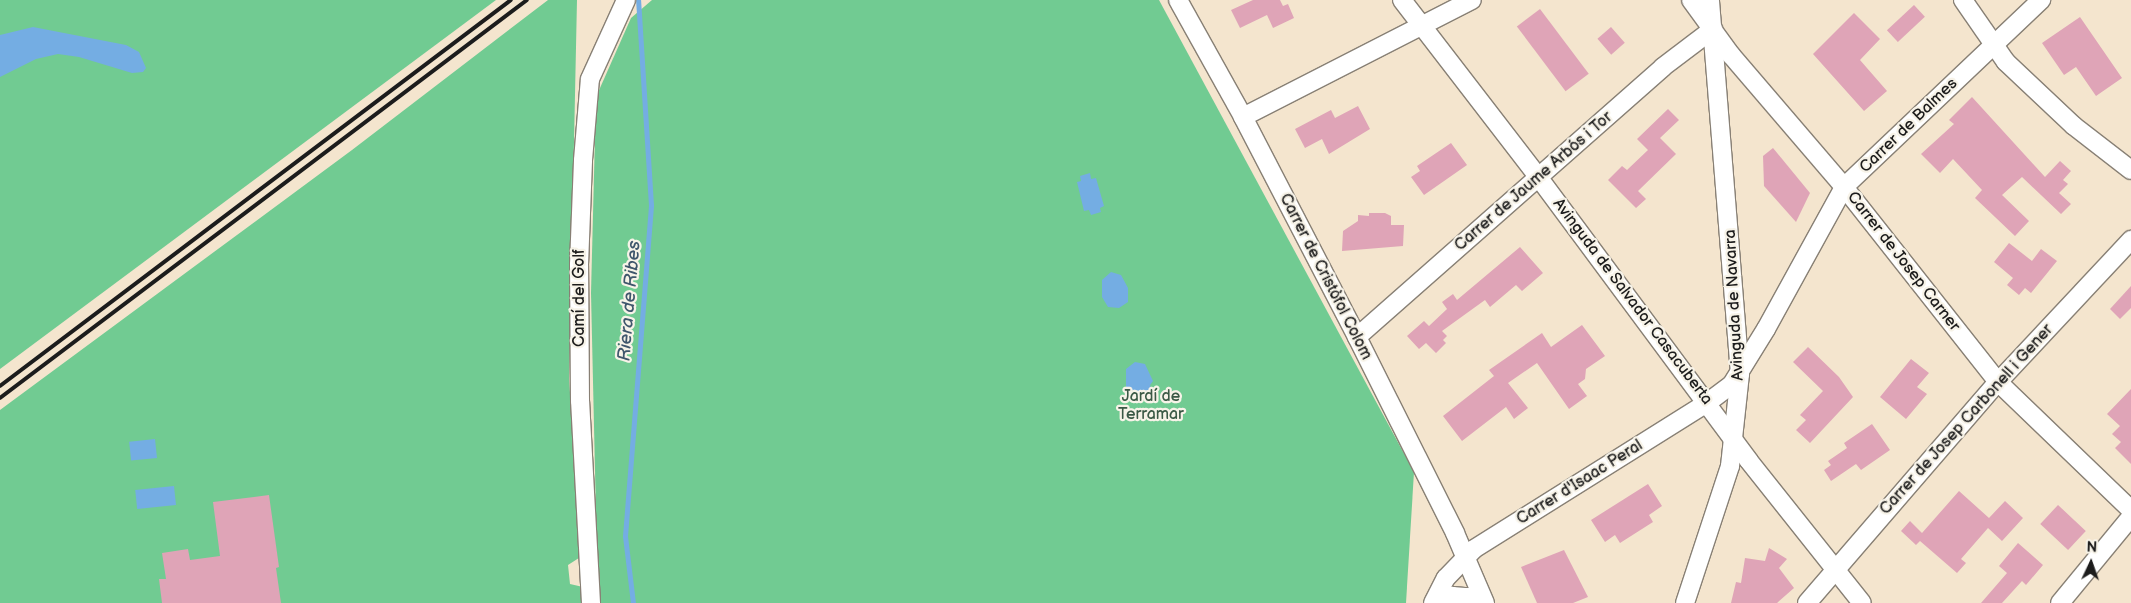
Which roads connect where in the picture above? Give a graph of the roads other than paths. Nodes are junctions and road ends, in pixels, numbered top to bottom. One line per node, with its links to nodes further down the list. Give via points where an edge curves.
1 (1178, 0): 12 (street, Carrer de Cristòfol Colom)
2 (1402, 0): 9 (street, Avinguda de Salvador Casacuberta)
3 (1472, 0): 9 (street)
4 (1691, 0): 10 (street, Carrer de Josep Carner)
5 (1710, 0): 10 (street, Avinguda de Navarra)
6 (1963, 0): 11 (street)
7 (2041, 0): 11 (street, Carrer de Balmes)
8 (622, 2): 26 (street, Camí del Golf, via 590,79 583,170 579,265 580,401)
9 (1421, 26): 12 (street); 14 (street, Avinguda de Salvador Casacuberta)
10 (1713, 29): 14 (street, Carrer de Jaume Arbós i Tor, via 1663,67); 15 (street, Carrer de Josep Carner, via 1731,55); 18 (street, Avinguda de Navarra)
11 (1993, 45): 13 (street, via 2006,62 2074,126); 15 (street, Carrer de Balmes)
12 (1243, 116): 17 (street, Carrer de Cristòfol Colom)
13 (2131, 170)
14 (1539, 178): 17 (street, Carrer de Jaume Arbós i Tor); 20 (street, Avinguda de Salvador Casacuberta)
15 (1844, 187): 18 (street, Carrer de Balmes); 19 (street, Carrer de Josep Carner)
16 (2131, 240): 19 (street, Carrer de Josep Carbonell i Gener)
17 (1357, 337): 24 (street, Carrer de Cristòfol Colom)
18 (1740, 374): 20 (street, Carrer d'Isaac Peral); 21 (street, Avinguda de Navarra)
19 (1998, 382): 22 (street, Carrer de Josep Carner); 25 (street, Carrer de Josep Carbonell i Gener)
20 (1708, 403): 21 (street, Avinguda de Salvador Casacuberta); 24 (street, Carrer d'Isaac Peral)
21 (1735, 440): 25 (street, Avinguda de Salvador Casacuberta); 31 (street, Avinguda de Navarra, via 1724,489)
22 (2131, 510)
23 (2131, 517): 34 (street)
24 (1466, 557): 27 (street, Carrer d'Isaac Peral, via 1446,578); 30 (street, Carrer de Cristòfol Colom)
25 (1836, 570): 32 (street, Carrer de Josep Carbonell i Gener); 33 (street, Avinguda de Salvador Casacuberta)
26 (591, 603)
27 (1433, 603)
28 (1438, 603): 29 (street, via 1452,596 1468,597)
29 (1479, 603)
30 (1485, 603)
31 (1685, 603)
32 (1807, 603)
33 (1862, 603)
34 (2060, 603)

